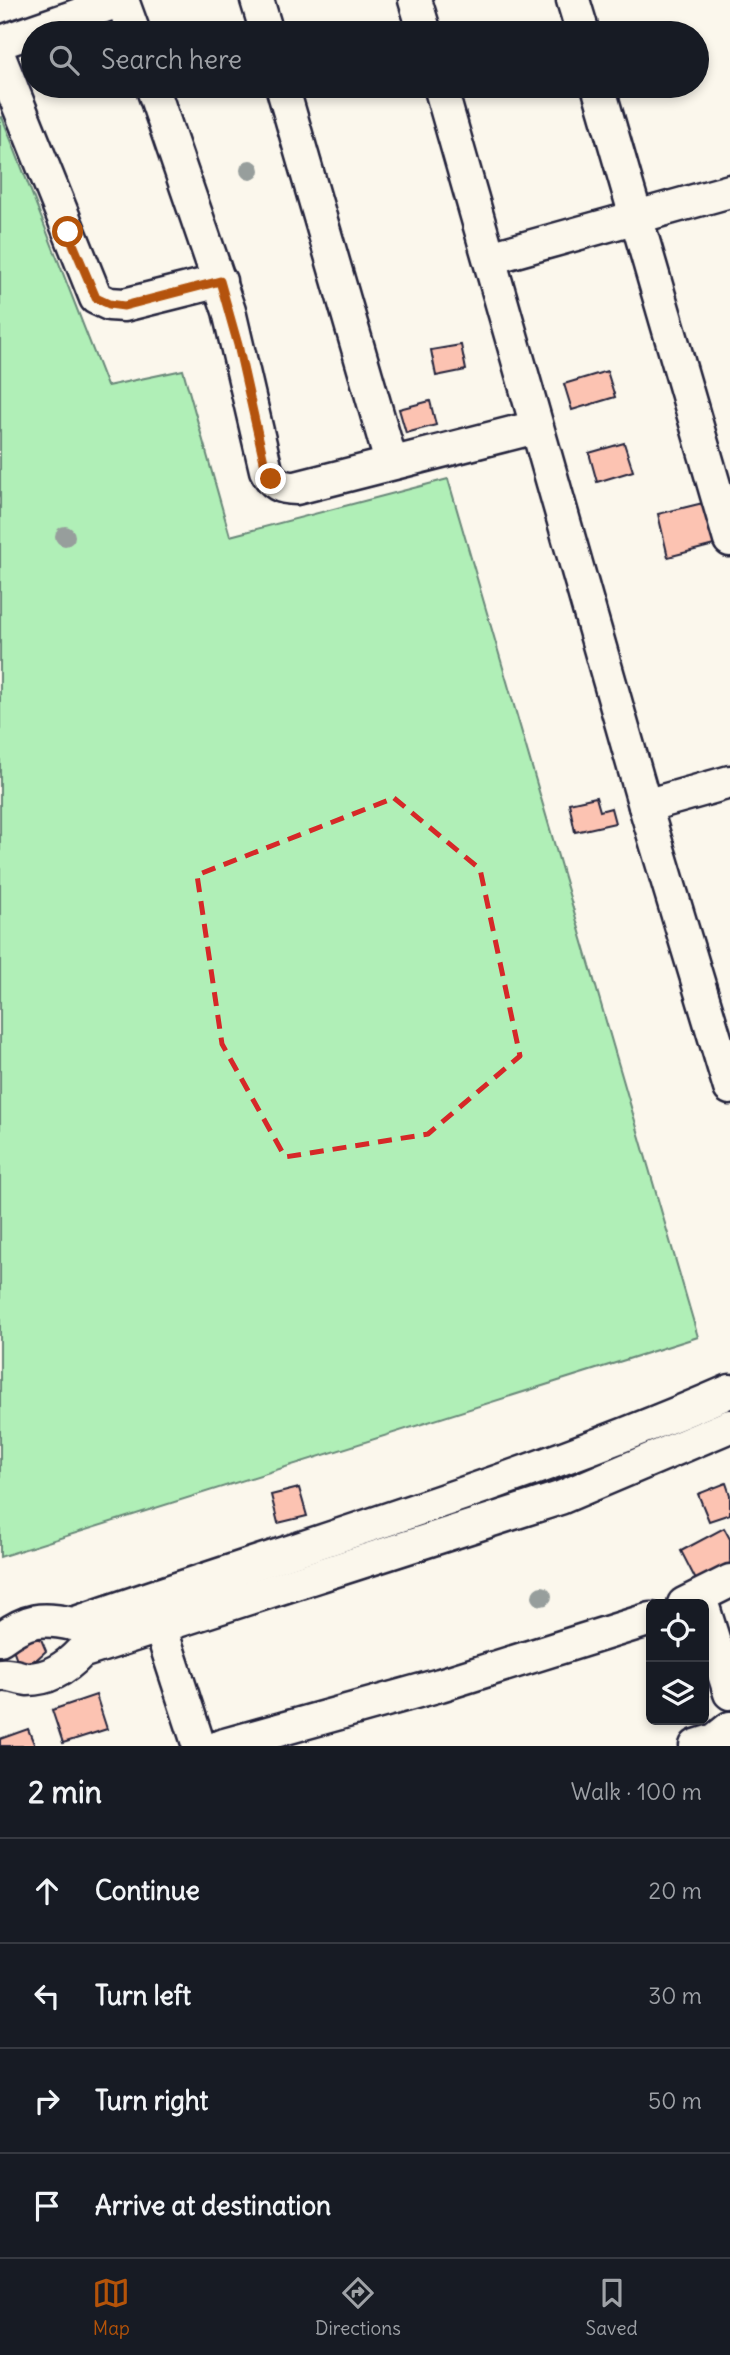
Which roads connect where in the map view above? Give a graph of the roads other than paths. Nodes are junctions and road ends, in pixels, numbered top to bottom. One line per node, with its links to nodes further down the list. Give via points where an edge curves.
1 (122, 0): 5 (street); 6 (street)
2 (257, 0): 7 (street)
3 (415, 0): 8 (street)
4 (573, 0): 9 (street)
5 (62, 21)
6 (130, 21)
7 (263, 21)
8 (421, 21)
9 (579, 21)
10 (21, 35): 11 (street)
11 (0, 46)
12 (0, 59): 20 (street, via 96,298 124,306)
13 (156, 98): 20 (street)
14 (285, 98): 22 (street)
15 (443, 98): 19 (street)
16 (601, 98): 18 (street)
17 (730, 191): 18 (street)
18 (636, 218): 19 (street); 23 (street)
19 (490, 258): 21 (street)
20 (220, 281): 22 (street, via 271,479 296,488)
21 (536, 428): 22 (street); 25 (street)
22 (391, 462)
23 (730, 540)
24 (730, 782): 25 (street)
25 (645, 806): 26 (street)
26 (730, 1088)
27 (730, 1391): 30 (street, via 551,1462)
28 (730, 1426): 33 (street, via 560,1497)
29 (730, 1581): 31 (street)
30 (151, 1597): 33 (street); 35 (street)
31 (704, 1599)
32 (646, 1621): 41 (street)
33 (160, 1627): 35 (street); 40 (street)
34 (709, 1636): 38 (street)
35 (77, 1638): 36 (street, via 54,1620 35,1619); 37 (street, via 68,1667 50,1675 27,1679)
36 (0, 1639)
37 (2, 1670)
38 (730, 1693)
39 (730, 1728): 42 (street, via 715,1740)
40 (199, 1746)
41 (221, 1746)
42 (696, 1746)

